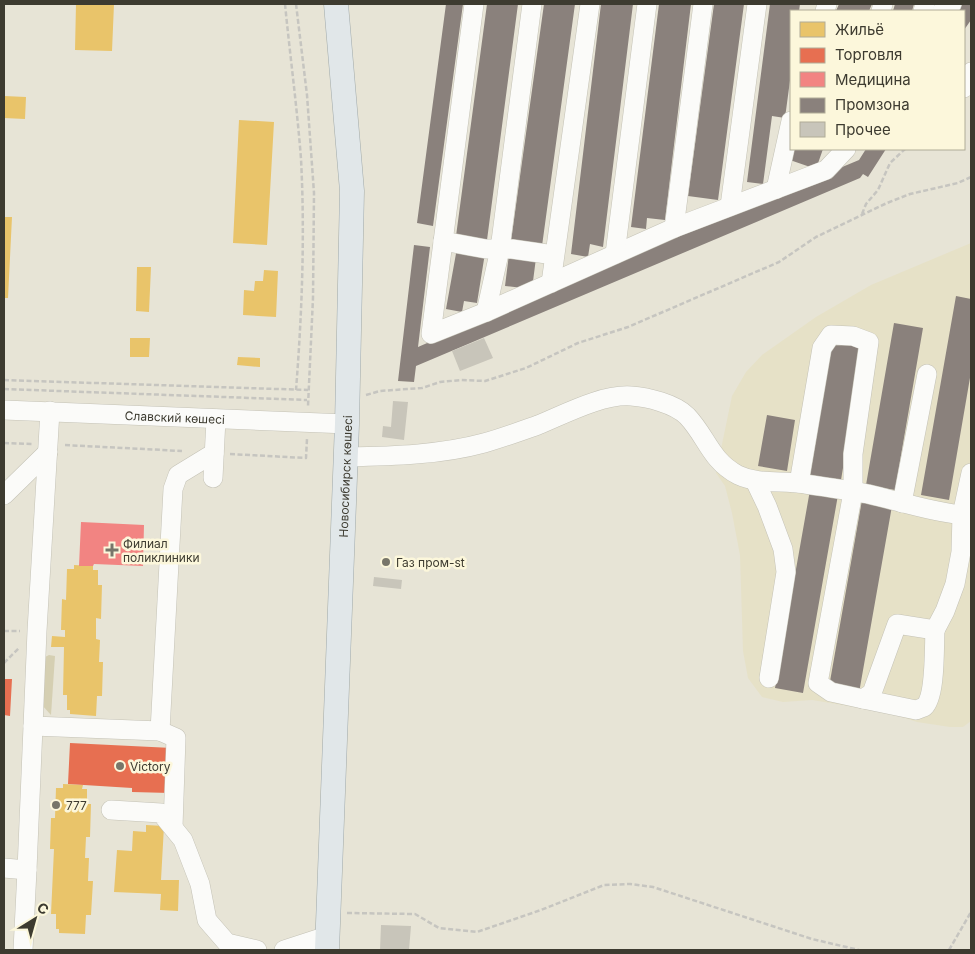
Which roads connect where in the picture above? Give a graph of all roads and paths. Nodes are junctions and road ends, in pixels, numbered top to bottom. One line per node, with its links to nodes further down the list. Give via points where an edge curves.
1 (285, 4): 31 (path, via 297,111 302,198)
2 (296, 4): 31 (path, via 311,148 314,243 308,390)
3 (336, 4): 33 (main road, Новосибирск көшесі, via 352,191)
4 (474, 4): 22 (street)
5 (532, 4): 23 (street)
6 (590, 4): 25 (street)
7 (647, 4): 24 (street)
8 (703, 4): 21 (street)
9 (757, 4): 19 (street)
10 (971, 72): 11 (street)
11 (965, 86)
12 (790, 126): 18 (street)
13 (833, 150): 16 (street)
14 (845, 150): 16 (street)
15 (904, 150): 20 (path, via 890,163 878,190)
16 (826, 170): 18 (street)
17 (971, 177): 20 (path, via 910,194)
18 (776, 189): 19 (street)
19 (730, 206): 21 (street)
20 (861, 215): 33 (path, via 816,237 779,262 628,327 578,343 526,368 485,381 440,382 422,388 380,391)
21 (674, 228): 24 (street)
22 (443, 241): 23 (street, via 486,249); 27 (street, via 431,334)
23 (500, 248): 25 (street); 27 (street)
24 (616, 254): 26 (street)
25 (554, 255): 26 (street)
26 (551, 283): 27 (street)
27 (486, 312)
28 (927, 374): 50 (street)
29 (4, 380): 31 (path)
30 (4, 389): 32 (path)
31 (296, 390)
32 (308, 400)
33 (348, 400): 37 (main road, Новосибирск көшесі)
34 (4, 410): 35 (street, Славский көшесі)
35 (50, 411): 36 (street, Славский көшесі); 39 (street)
36 (216, 419): 37 (street, Славский көшесі); 41 (street)
37 (347, 424): 42 (main road, Новосибирск көшесі)
38 (4, 443): 39 (path)
39 (48, 448): 40 (path); 49 (street); 55 (street)
40 (185, 452)
41 (214, 453): 43 (path); 45 (street); 56 (street, via 178,474 173,489)
42 (346, 457): 46 (street, via 395,456 483,443 577,408 613,397 632,396 674,407 687,416 718,462); 62 (main road, Новосибирск көшесі)
43 (306, 458)
44 (971, 473): 51 (street)
45 (213, 478)
46 (755, 481): 47 (street); 53 (street, via 783,549 786,572)
47 (799, 483): 48 (street); 48 (street, via 822,348 831,335 854,336 869,342 853,454)
48 (854, 492): 50 (street); 54 (street, via 818,683 831,692)
49 (4, 494)
50 (902, 503): 51 (street)
51 (967, 516): 52 (street, via 954,584)
52 (935, 630): 54 (street, via 897,624 872,693); 54 (street, via 932,686 924,706 916,710)
53 (769, 678)
54 (863, 699)
55 (33, 726): 56 (street); 60 (street)
56 (160, 731): 58 (street, via 176,738)
57 (112, 810): 58 (street, via 161,813)
58 (173, 827): 65 (street, via 183,840 200,884 207,920 227,943)
59 (4, 868): 60 (street)
60 (27, 870): 64 (street)
61 (971, 912): 68 (path)
62 (328, 913): 63 (main road, Новосибирск көшесі); 67 (path, via 415,914 439,928 477,932 604,886 630,884 653,888 812,940)
63 (327, 943): 66 (street)
64 (23, 950)
65 (257, 950)
66 (284, 950)
67 (859, 950)
68 (949, 950)

